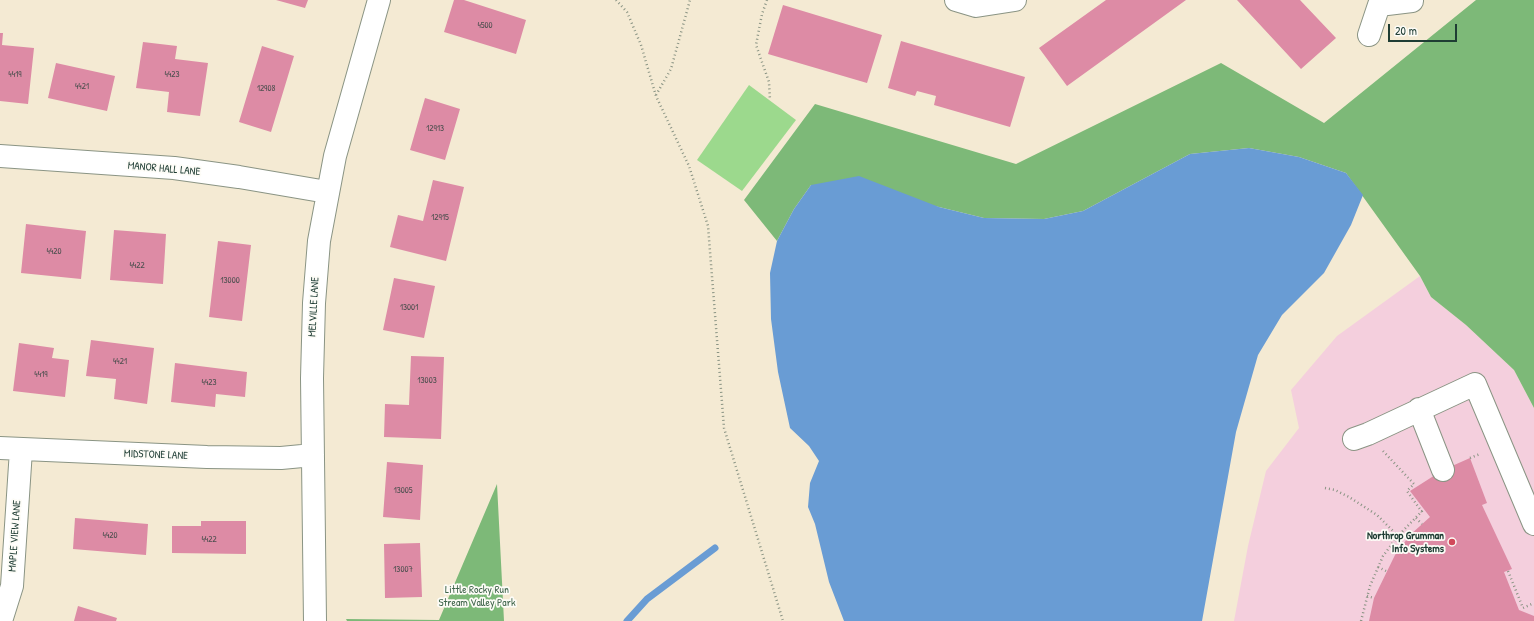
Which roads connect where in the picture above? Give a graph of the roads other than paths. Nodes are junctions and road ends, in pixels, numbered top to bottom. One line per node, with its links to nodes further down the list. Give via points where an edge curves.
1 (379, 0): 8 (street, MELVILLE LANE)
2 (956, 0): 3 (street, via 976,6)
3 (1015, 0)
4 (1412, 1): 5 (street)
5 (1377, 2): 6 (street)
6 (1369, 35)
7 (0, 156): 8 (street, MANOR HALL LANE, via 174,168)
8 (327, 192): 12 (street, MELVILLE LANE, via 319,241 314,303)
9 (1419, 409): 10 (street); 13 (street); 14 (street, via 1475,384)
10 (1361, 437)
11 (11, 449): 12 (street, MIDSTONE LANE, via 207,457 281,458); 15 (street, MAPLE VIEW LANE, via 12,586)
12 (313, 455): 16 (street, MELVILLE LANE)
13 (1443, 470)
14 (1534, 524)
15 (1, 621)
16 (315, 621)

